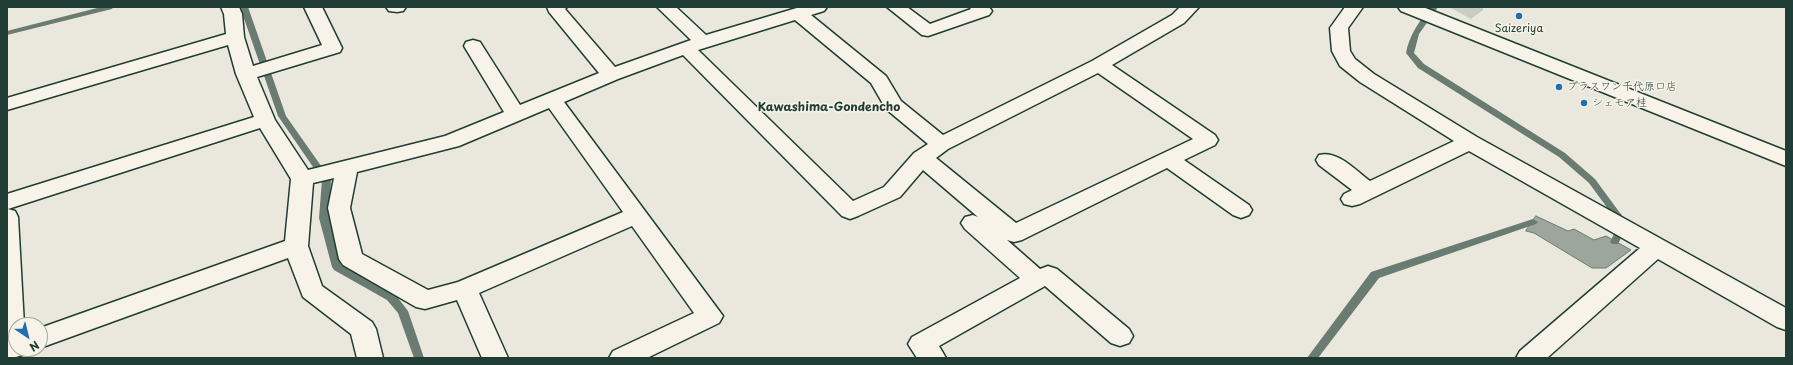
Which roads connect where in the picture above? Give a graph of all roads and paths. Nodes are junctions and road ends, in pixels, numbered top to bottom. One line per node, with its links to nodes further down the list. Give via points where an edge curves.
1 (230, 7): 12 (street)
2 (313, 7): 16 (street, via 333,48)
3 (558, 7): 17 (street, via 555,8)
4 (666, 7): 13 (street)
5 (817, 7): 11 (street)
6 (896, 7): 7 (street, via 928,31 983,11)
7 (978, 7)
8 (1190, 7): 15 (street, via 1178,19)
9 (1354, 7): 22 (street, via 1339,28 1341,50 1347,62 1367,78)
10 (1407, 7): 26 (street)
11 (798, 13): 13 (street); 23 (street, via 879,80 893,105)
12 (235, 37): 16 (street); 19 (street)
13 (694, 45): 17 (street); 24 (street, via 850,211 892,192)
14 (473, 46): 20 (street)
15 (1099, 65): 23 (street); 25 (street, via 1208,140)
16 (250, 73): 21 (street)
17 (611, 75): 18 (street)
18 (554, 100): 20 (street); 31 (street)
19 (7, 104)
20 (516, 114): 28 (street, via 452,141)
21 (265, 120): 28 (street); 29 (street)
22 (1470, 142): 27 (street, via 1360,195); 35 (street)
23 (941, 144): 24 (street)
24 (922, 158): 25 (street, via 1014,234)
25 (1168, 159): 30 (street)
26 (1786, 159)
27 (1327, 160)
28 (323, 174): 34 (street); 38 (street, via 339,208 351,260 425,300)
29 (7, 202)
30 (1241, 210)
31 (637, 215): 38 (street); 45 (street, via 710,316)
32 (7, 216): 36 (street)
33 (973, 223): 37 (street)
34 (296, 246): 41 (street); 43 (street, via 312,292 363,329)
35 (1655, 248): 40 (street); 47 (street)
36 (8, 258): 39 (street)
37 (1037, 280): 42 (street, via 1048,275); 46 (street, via 921,344)
38 (465, 289): 44 (street)
39 (11, 317)
40 (1786, 320)
41 (48, 335)
42 (1120, 336)
43 (370, 358)
44 (495, 358)
45 (622, 358)
46 (933, 358)
47 (1529, 358)

